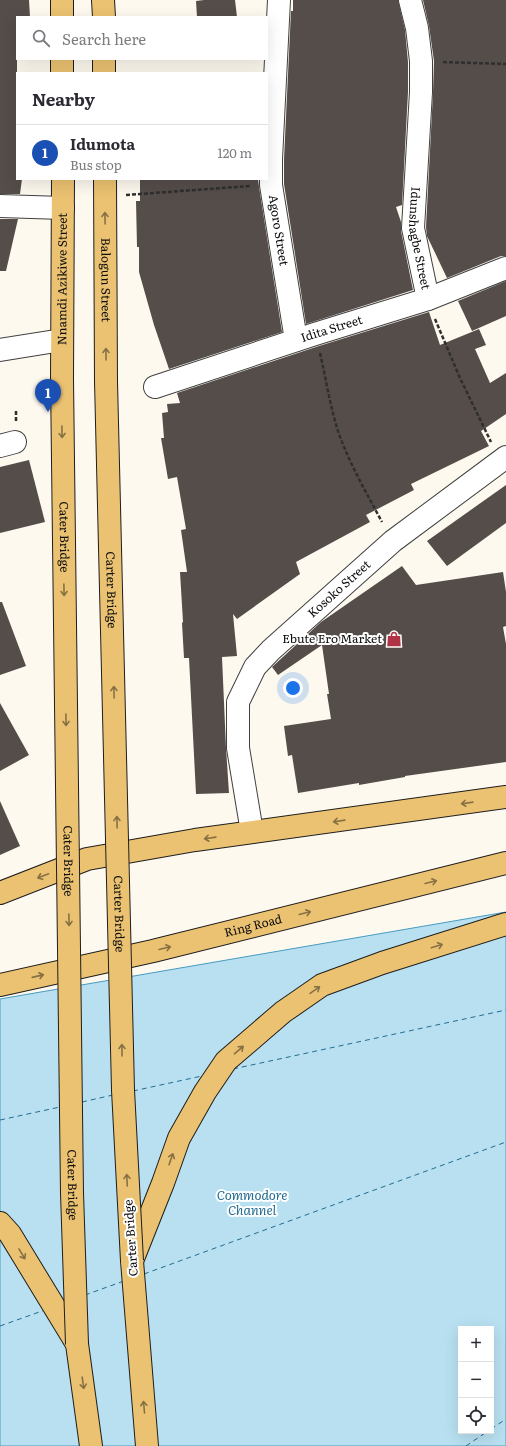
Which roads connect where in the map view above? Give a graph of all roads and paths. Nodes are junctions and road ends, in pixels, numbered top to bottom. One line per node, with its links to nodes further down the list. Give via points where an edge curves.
1 (104, 0): 4 (main road)
2 (279, 0): 12 (street, Agoro Street)
3 (410, 0): 7 (street, Idunshagbe Street)
4 (104, 16)
5 (62, 60): 9 (main road)
6 (104, 60): 10 (main road)
7 (421, 61): 8 (path); 17 (street, Idunshagbe Street, via 422,92 413,228)
8 (506, 64)
9 (62, 72)
10 (104, 72)
11 (63, 180): 15 (main road, Nnamdi Azikiwe Street)
12 (271, 185): 13 (path); 18 (street, Agoro Street, via 280,245)
13 (105, 187): 22 (main road, Balogun Street, one-way to 13)
14 (0, 206): 15 (street)
15 (63, 208): 19 (main road, Nnamdi Azikiwe Street)
16 (506, 268): 17 (street, Idita Street)
17 (428, 299): 18 (street, Idita Street); 24 (path, Idunshagbe Street, via 442,339 460,378)
18 (306, 337): 23 (street, Idita Street); 25 (path, via 353,469)
19 (62, 340): 20 (street); 21 (main road, Nnamdi Azikiwe Street)
20 (0, 350)
21 (62, 379): 34 (main road, Cater Bridge, one-way to 34, bridge, via 72,1192)
22 (106, 381): 33 (main road, Carter Bridge, one-way to 22, bridge, via 123,1090)
23 (155, 387)
24 (503, 460): 25 (street, Kosoko Street)
25 (393, 542): 27 (street, Kosoko Street, via 255,667 238,702 238,748)
26 (506, 797): 27 (main road, one-way to 27)
27 (252, 832): 29 (main road, one-way to 29, via 87,859)
28 (506, 863): 31 (main road, Ring Road, one-way to 28, via 153,951)
29 (0, 893)
30 (506, 924): 33 (main road, one-way to 30, via 179,1138 226,1061 283,1012 322,985 382,963)
31 (0, 985)
32 (0, 1223): 34 (main road, one-way to 34, via 10,1234)
33 (132, 1261): 36 (main road, Carter Bridge, one-way to 33)
34 (77, 1344): 35 (main road, one-way to 35)
35 (91, 1446)
36 (147, 1446)

